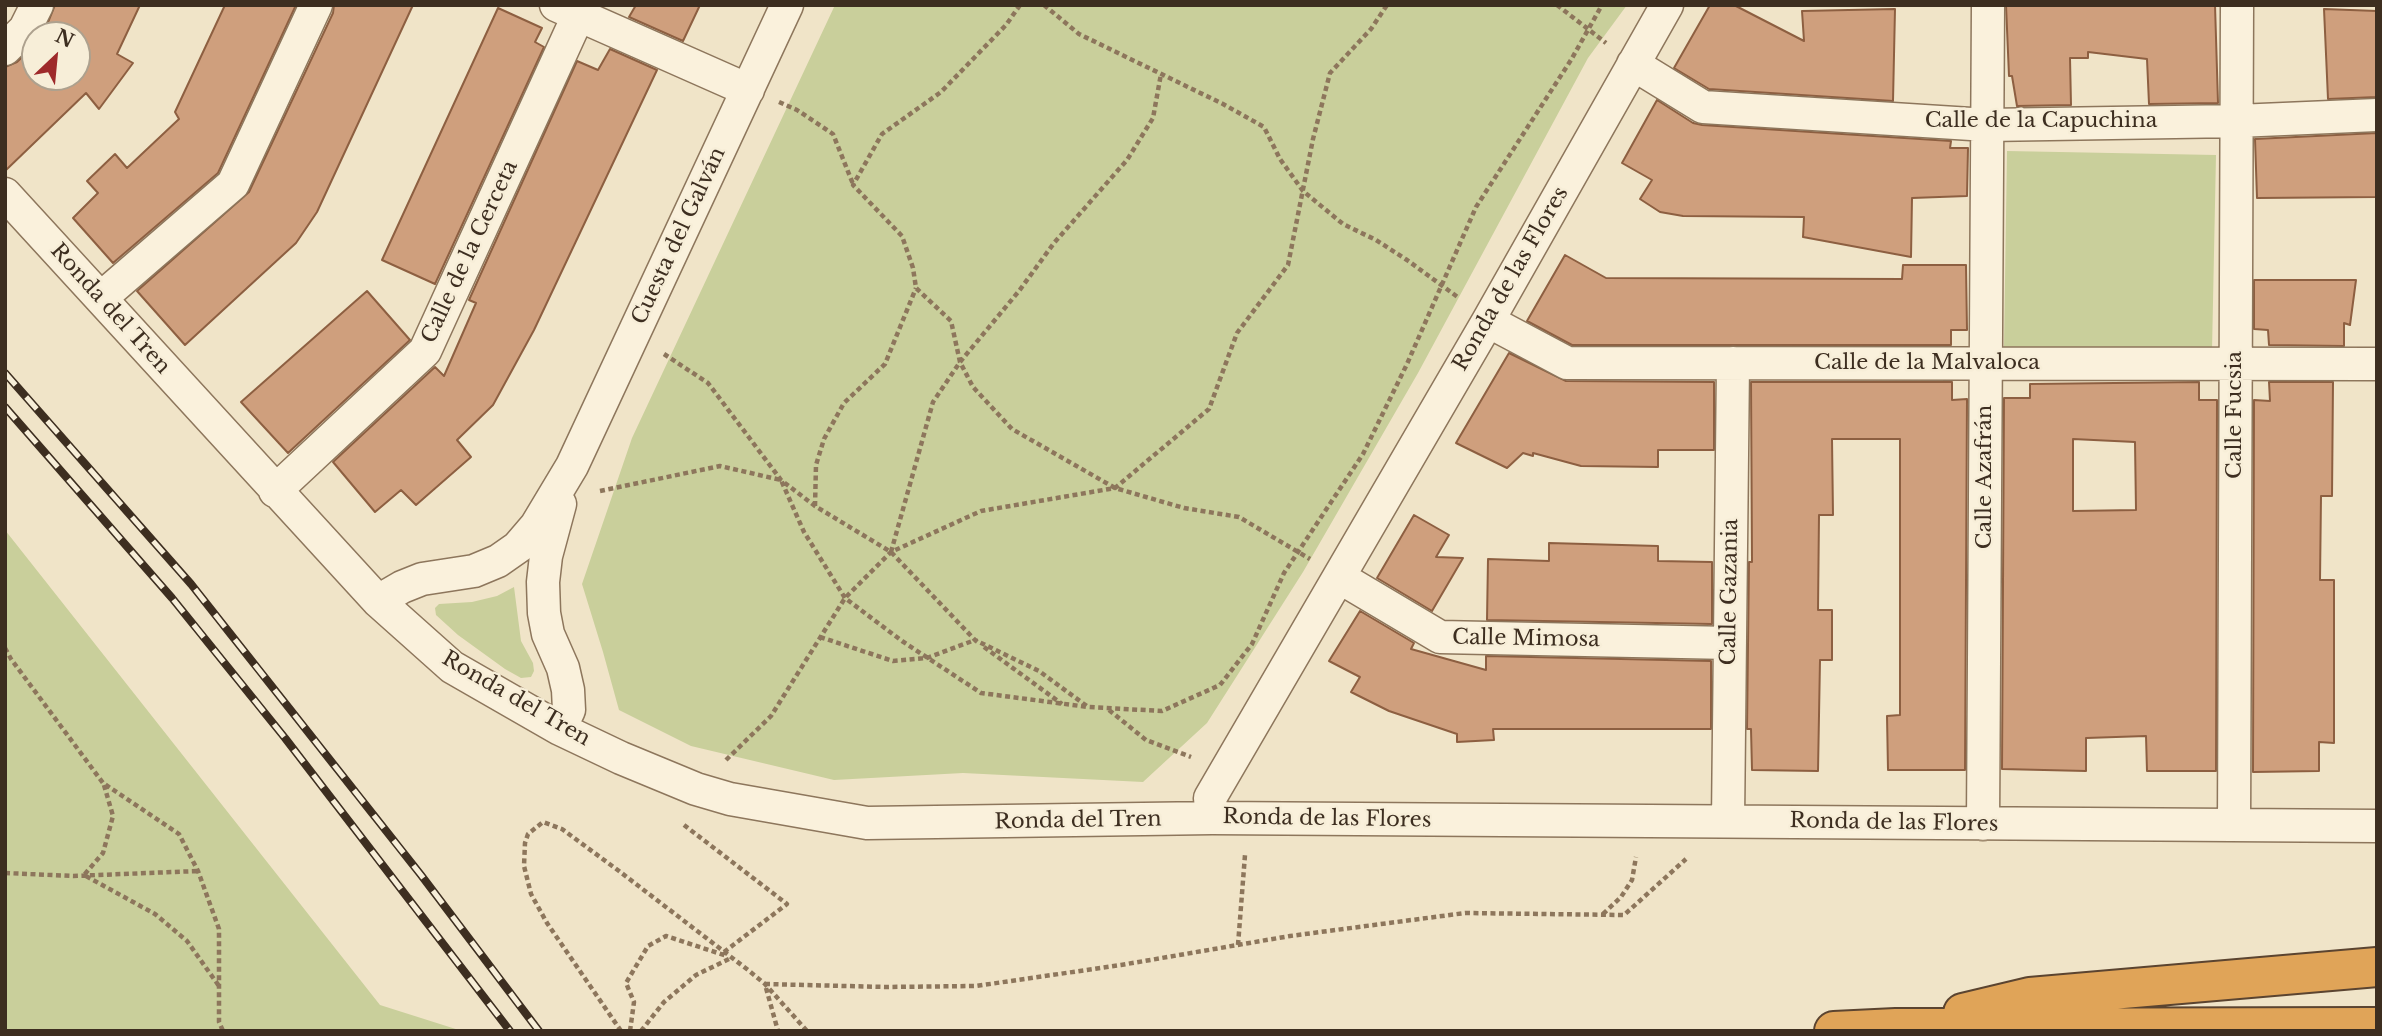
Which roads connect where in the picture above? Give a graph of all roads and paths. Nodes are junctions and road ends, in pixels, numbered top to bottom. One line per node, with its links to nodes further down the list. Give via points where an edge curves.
1 (37, 5): 14 (street, via 25,29)
2 (316, 5): 26 (street, via 233,184)
3 (787, 5): 17 (street, Cuesta del Galván)
4 (1020, 5): 21 (path, via 941,92 882,134)
5 (1044, 5): 16 (path, via 1079,34)
6 (1387, 5): 22 (path, via 1330,73)
7 (1557, 5): 13 (path)
8 (1602, 5): 13 (path)
9 (1667, 5): 15 (street, Ronda de las Flores)
10 (1988, 5): 20 (street, Calle Azafrán)
11 (2237, 5): 19 (street, Calle Fucsia)
12 (573, 9): 17 (street); 37 (street, Calle de la Cerceta, via 425,351)
13 (1589, 29): 15 (path); 24 (path, via 1476,207)
14 (5, 49)
15 (1633, 64): 20 (street, Calle de la Capuchina, via 1703,107); 27 (street, Ronda de las Flores)
16 (1161, 74): 22 (path, via 1264,127); 29 (path, via 1153,118 1127,160)
17 (748, 90): 21 (path, via 797,110 833,134); 28 (street, Cuesta del Galván)
18 (2377, 114): 19 (street, Calle de la Capuchina)
19 (2237, 121): 20 (street, Calle de la Capuchina); 32 (street, Calle Fucsia)
20 (1987, 125): 31 (street, Calle Azafrán)
21 (853, 185): 25 (path, via 902,236)
22 (1303, 191): 24 (path, via 1343,224); 36 (path, via 1288,265 1237,333 1209,409)
23 (5, 194): 26 (street, Ronda del Tren)
24 (1442, 284): 27 (path); 41 (path, via 1363,454)
25 (916, 288): 29 (path, via 950,321); 39 (path, via 885,364 844,403 824,439 816,465)
26 (101, 298): 37 (street, Ronda del Tren)
27 (1488, 321): 30 (street, Calle de la Malvaloca, via 1567,363); 42 (street, Ronda de las Flores)
28 (632, 337): 34 (street, Cuesta del Galván); 35 (path, via 708,383)
29 (960, 362): 36 (path, via 973,387 1012,429); 40 (path, via 933,402)
30 (1733, 363): 31 (street, Calle de la Malvaloca); 47 (street, Calle Gazania)
31 (1986, 363): 32 (street, Calle de la Malvaloca); 61 (street, Calle Azafrán)
32 (2236, 363): 33 (street, Calle de la Malvaloca); 62 (street, Calle Fucsia)
33 (2377, 364)
34 (572, 466): 38 (street, Cuesta del Galván); 44 (street, Cuesta del Galván, via 536,526 498,561 474,571 422,579)
35 (781, 480): 38 (path, via 720,466); 39 (path); 43 (path, via 804,532)
36 (1115, 488): 40 (path, via 981,511); 41 (path, via 1184,508 1239,517)
37 (275, 491): 44 (street, Ronda del Tren)
38 (562, 500): 53 (street, Cuesta del Galván, via 542,582 548,634 568,690 569,710)
39 (815, 506): 40 (path)
40 (891, 552): 43 (path); 46 (path)
41 (1298, 552): 42 (path); 52 (path, via 1252,644 1220,685 1162,712)
42 (1339, 577): 47 (street, Calle Mimosa, via 1440,637); 54 (street, Ronda de las Flores)
43 (845, 598): 45 (path); 49 (path)
44 (378, 601): 53 (street, Ronda del Tren, via 452,667)
45 (820, 637): 49 (path, via 893,661); 56 (path, via 771,716)
46 (975, 640): 49 (path); 50 (path); 51 (path, via 1039,671)
47 (1730, 643): 60 (street, Calle Gazania)
48 (5, 648): 55 (path)
49 (927, 658): 50 (path, via 981,693)
50 (1062, 704): 51 (path)
51 (1088, 707): 52 (path)
52 (1108, 709): 54 (path, via 1146,740)
53 (559, 729): 56 (street, Ronda del Tren)
54 (1226, 770): 57 (street, Ronda de las Flores, via 1210,797)
55 (103, 783): 65 (path, via 179,834); 67 (path, via 113,816 103,853)
56 (696, 789): 57 (street, Ronda del Tren, via 867,823)
57 (1212, 818): 58 (street, Ronda de las Flores)
58 (1248, 819): 59 (street, Ronda de las Flores); 69 (path)
59 (1623, 821): 60 (street, Ronda de las Flores); 68 (path, via 1635,843 1636,866 1621,897)
60 (1728, 821): 61 (street, Ronda de las Flores); 68 (path, via 1625,915)
61 (1983, 824): 62 (street, Ronda de las Flores)
62 (2234, 825): 63 (street, Ronda de las Flores)
63 (2377, 826)
64 (694, 833): 70 (path, via 787,904)
65 (198, 872): 67 (path); 74 (path, via 219,929)
66 (5, 873): 67 (path)
67 (84, 875): 74 (path, via 155,914 187,942)
68 (1602, 914): 69 (path, via 1465,913)
69 (1238, 945): 73 (path, via 976,986)
70 (724, 952): 71 (path); 78 (path, via 562,830 543,822 534,827 528,834 524,866 531,894)
71 (731, 958): 73 (path); 79 (path, via 666,936 649,946 626,983 634,1002); 80 (path, via 695,975 664,1002)
72 (2377, 967): 76 (highway, via 2030,997)
73 (765, 984): 81 (path); 82 (path)
74 (219, 987): 77 (path)
75 (2377, 1027): 76 (highway)
76 (1896, 1028): 83 (highway)
77 (223, 1031)
78 (621, 1031)
79 (630, 1031)
80 (641, 1031)
81 (778, 1031)
82 (807, 1031)
83 (1835, 1031)

